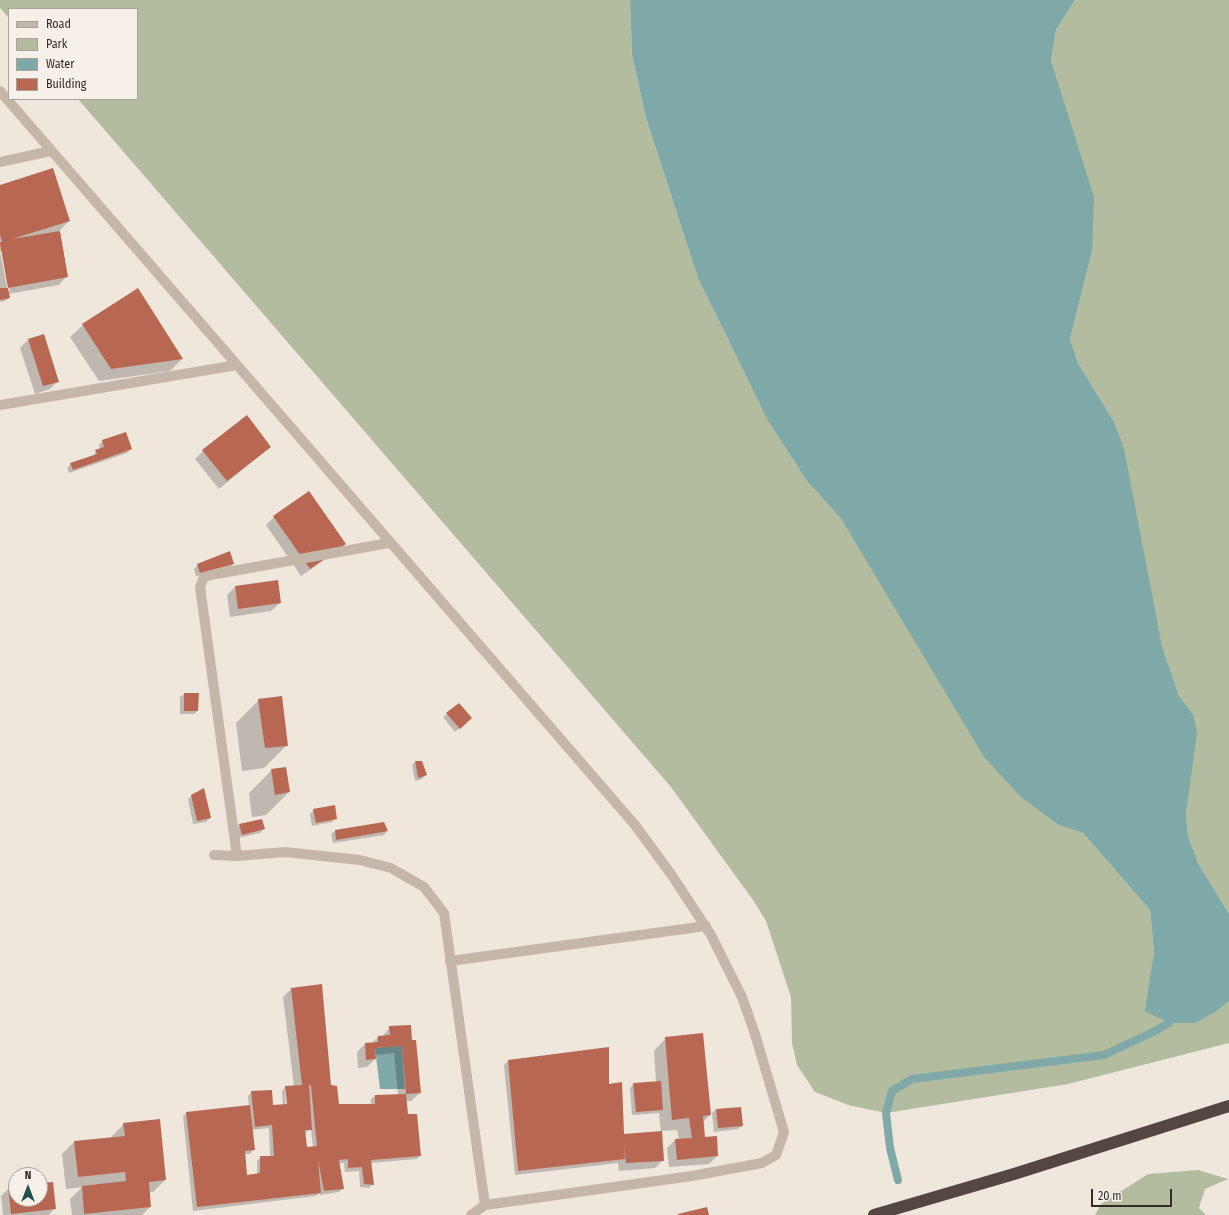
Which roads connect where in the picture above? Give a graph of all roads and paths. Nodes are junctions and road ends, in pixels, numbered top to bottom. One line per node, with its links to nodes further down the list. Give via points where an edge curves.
1 (0, 91): 2 (street)
2 (51, 151): 3 (street); 4 (street)
3 (0, 162)
4 (237, 365): 5 (street); 6 (street)
5 (0, 405)
6 (389, 543): 8 (street, via 204,577 200,587); 9 (street, via 635,825)
7 (214, 855): 8 (street)
8 (237, 856): 10 (street, via 285,852 360,860 392,868 424,887 444,913)
9 (706, 926): 10 (street); 12 (street, via 742,997 755,1034 784,1132 776,1155 762,1163 692,1176)
10 (450, 961): 12 (street)
11 (1229, 1106): 14 (highway)
12 (485, 1205): 13 (street)
13 (471, 1215)
14 (874, 1215)

